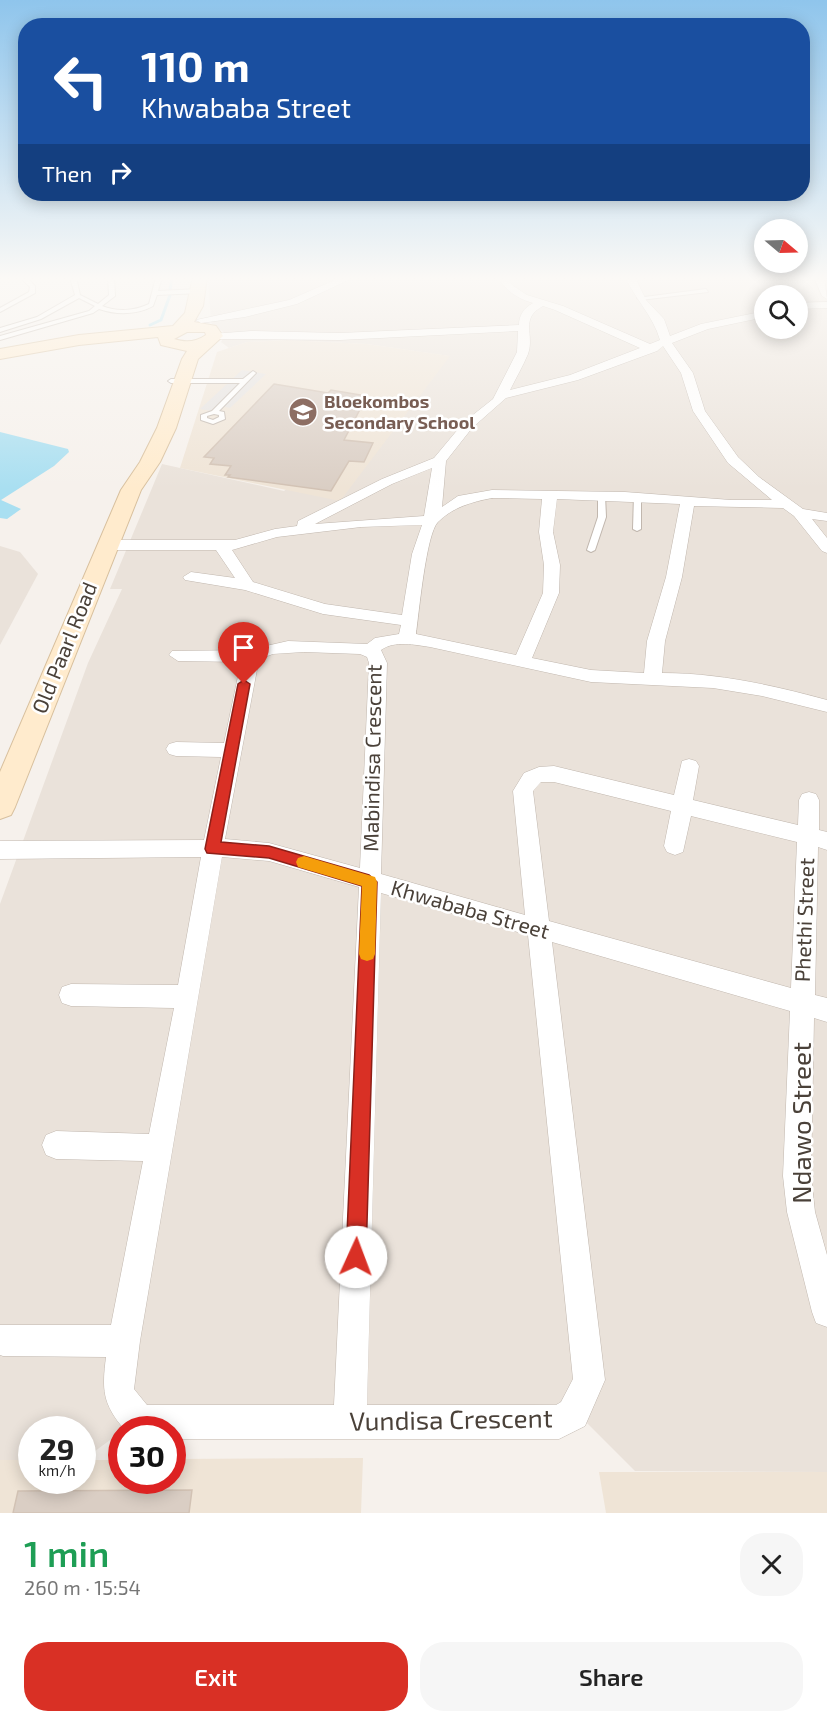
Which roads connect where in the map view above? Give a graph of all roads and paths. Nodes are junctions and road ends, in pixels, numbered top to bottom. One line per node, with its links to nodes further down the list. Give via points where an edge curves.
1 (36, 348): 7 (main road)
2 (176, 348): 9 (main road, Old Paarl Road)
3 (197, 348): 9 (main road, Old Paarl Road)
4 (522, 348): 11 (street, via 522,358)
5 (653, 348): 11 (street, via 574,378)
6 (670, 348): 18 (street, via 681,362 699,411 715,436 740,467)
7 (0, 354)
8 (253, 373): 10 (lane)
9 (177, 381): 10 (lane); 24 (main road, Old Paarl Road, via 149,465 131,490)
10 (244, 381): 12 (lane)
11 (501, 395): 13 (street, via 468,425)
12 (214, 412)
13 (439, 462): 21 (street); 23 (street, via 381,483)
14 (550, 495): 15 (street); 21 (street, via 479,495 451,505); 34 (street, via 546,532 552,565 551,592)
15 (601, 495): 16 (street); 27 (lane, via 602,517)
16 (637, 496): 17 (street); 22 (lane)
17 (688, 501): 18 (street); 35 (street, via 674,577 656,641)
18 (786, 504): 19 (street)
19 (799, 513): 20 (street); 26 (street)
20 (827, 517)
21 (432, 519): 23 (street); 30 (street, via 420,554)
22 (637, 529)
23 (287, 532): 25 (street)
24 (108, 545): 25 (street); 42 (main road, Old Paarl Road)
25 (222, 546): 29 (street)
26 (827, 548)
27 (591, 550)
28 (191, 577): 29 (street)
29 (247, 585): 30 (street, via 322,609)
30 (409, 630): 31 (street); 34 (street)
31 (370, 650): 33 (street, Mabindisa Crescent, via 274,648); 47 (street, Mabindisa Crescent, via 378,663)
32 (178, 655): 33 (street, Mabindisa Crescent)
33 (251, 656): 38 (street)
34 (521, 663): 35 (street, via 614,679)
35 (652, 679): 36 (street, via 739,685)
36 (827, 706)
37 (176, 749): 38 (street)
38 (231, 750): 45 (street)
39 (689, 766): 41 (street)
40 (809, 800): 43 (street, Phethi Street)
41 (682, 805): 43 (street, Vundisa Crescent); 44 (street); 48 (street, Vundisa Crescent, via 554,774 539,774 528,780 522,791)
42 (0, 807)
43 (817, 838): 51 (street, Phethi Street)
44 (675, 846)
45 (213, 849): 46 (street, Khwababa Street); 47 (street, Khwababa Street, via 269,852); 50 (street, Vundisa Crescent)
46 (0, 850)
47 (369, 882): 48 (street, Khwababa Street); 57 (street, Mabindisa Crescent)
48 (538, 929): 51 (street, Khwababa Street); 57 (street, Vundisa Crescent, via 589,1380 573,1414 559,1422)
49 (71, 995): 50 (street)
50 (188, 997): 53 (street, Vundisa Crescent)
51 (815, 1007): 54 (street, Ndawo Street, via 797,1176 803,1224)
52 (56, 1145): 53 (street)
53 (160, 1148): 56 (street, Vundisa Crescent)
54 (827, 1312)
55 (3, 1340): 56 (street)
56 (124, 1341): 57 (street, Vundisa Crescent, via 118,1389 124,1404 140,1422)
57 (350, 1422)

